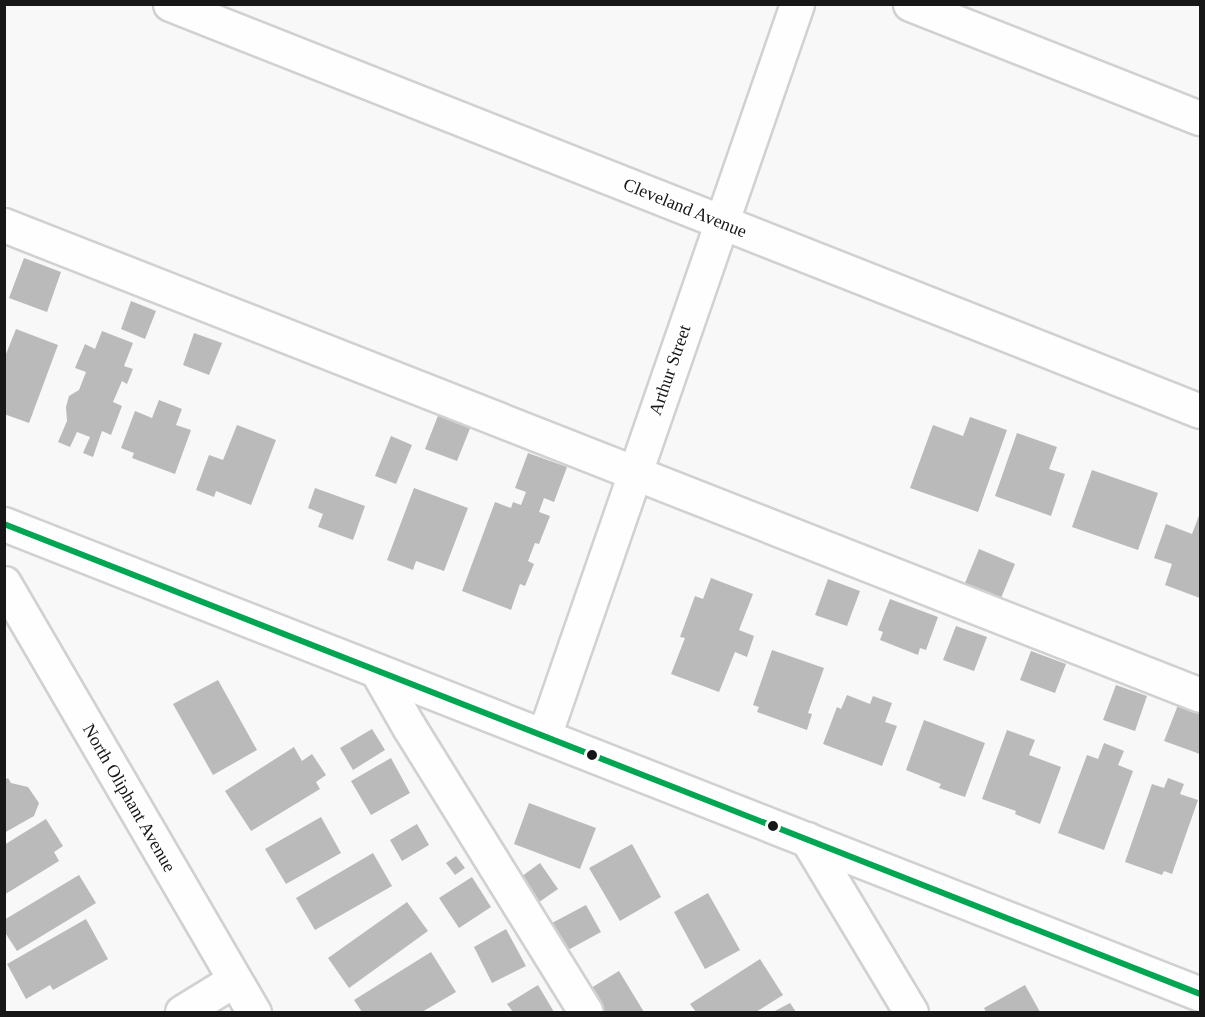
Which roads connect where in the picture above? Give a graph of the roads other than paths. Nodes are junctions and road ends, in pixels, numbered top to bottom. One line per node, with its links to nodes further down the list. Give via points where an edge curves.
1 (170, 4): 5 (street, Cleveland Avenue)
2 (797, 4): 5 (street, Arthur Street)
3 (910, 4): 4 (street)
4 (1200, 118)
5 (721, 222): 7 (street, Cleveland Avenue); 8 (street, Arthur Street)
6 (4, 225): 8 (street)
7 (1200, 411)
8 (635, 473): 12 (street); 13 (street, Arthur Street)
9 (4, 524): 11 (street)
10 (4, 583): 15 (street, North Oliphant Avenue)
11 (377, 670): 13 (street); 19 (street)
12 (1200, 695)
13 (544, 736): 14 (street)
14 (807, 839): 16 (street); 20 (street)
15 (234, 980): 17 (street); 18 (street, North Oliphant Avenue)
16 (1200, 994)
17 (182, 1012)
18 (254, 1012)
19 (586, 1012)
20 (911, 1012)

